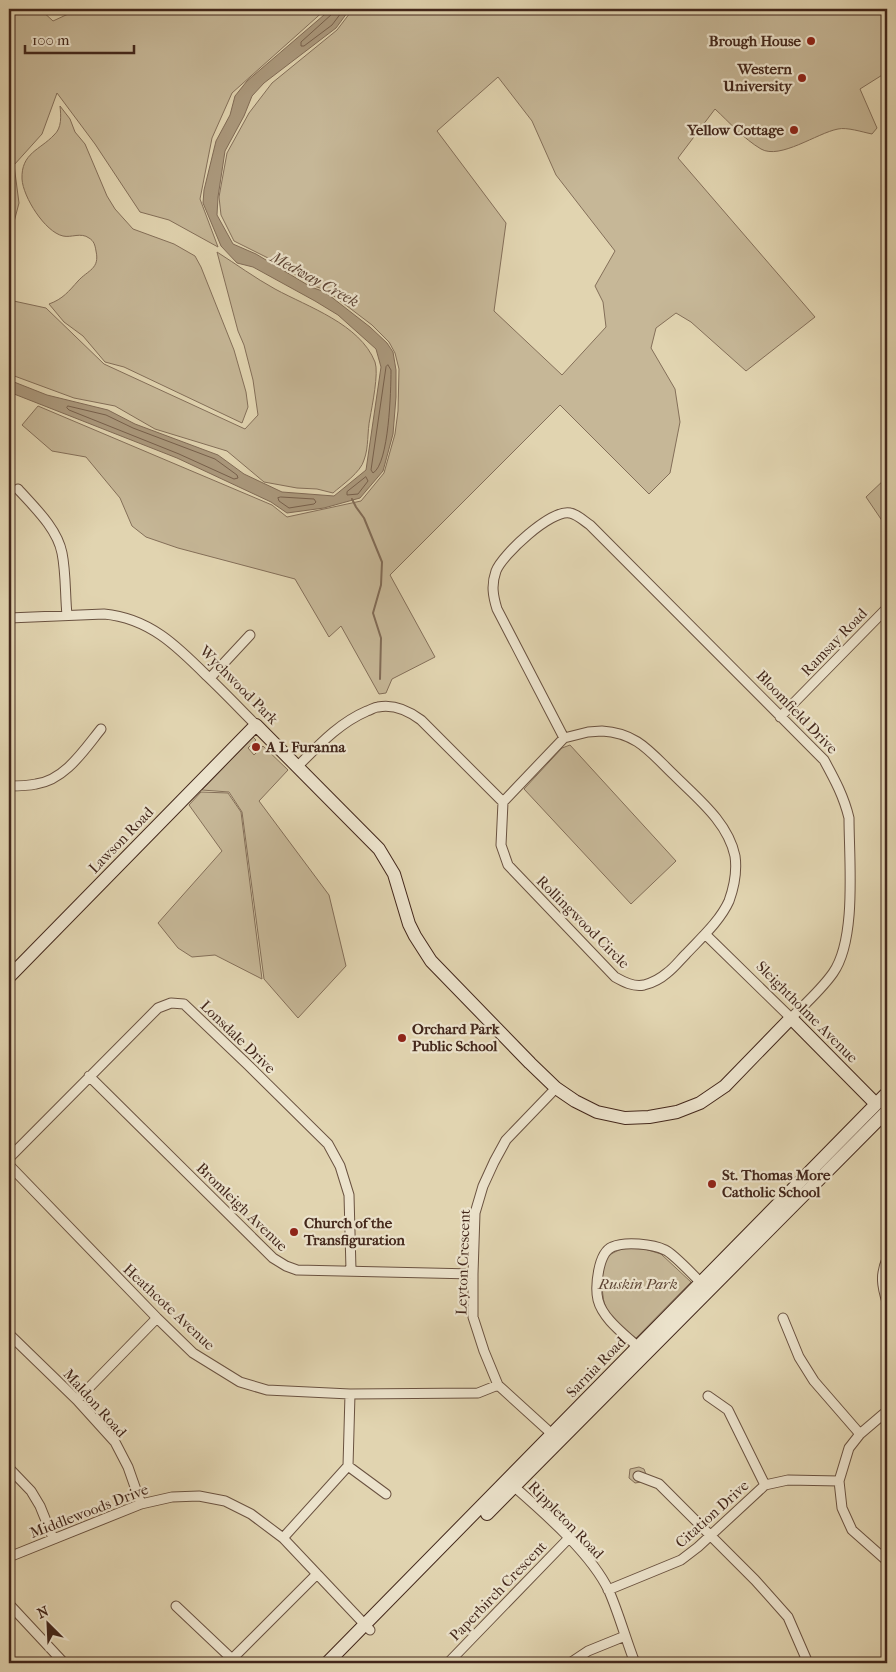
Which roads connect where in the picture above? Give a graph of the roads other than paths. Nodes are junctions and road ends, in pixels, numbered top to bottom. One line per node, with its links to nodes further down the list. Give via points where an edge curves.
1 (18, 488): 3 (street, via 57,539 62,552)
2 (887, 608): 7 (street, Ramsay Road)
3 (67, 615): 4 (street, Wychwood Park); 6 (street, Wychwood Park, via 118,616 143,624 180,649)
4 (9, 618)
5 (250, 635): 6 (street)
6 (210, 678): 8 (street, Wychwood Park)
7 (780, 717): 10 (street, Bloomfield Drive, via 590,525 571,513 562,513 540,526 504,558 493,582 493,596); 16 (street, Bloomfield Drive, via 824,760 841,791 849,818 846,942 834,973)
8 (256, 725): 11 (street, Wychwood Park); 15 (street, Lawson Road)
9 (101, 730): 12 (street, via 59,775 37,784)
10 (564, 738): 13 (street); 14 (street, Rollingwood Circle, via 588,732 612,732 636,740 719,821 731,843 736,869 728,902)
11 (298, 766): 13 (street, via 348,721 376,706 395,708 410,712 421,720); 18 (street, Wychwood Park, via 379,849 394,874 409,924 431,960)
12 (9, 786)
13 (502, 802): 14 (street, Rollingwood Circle, via 501,845 508,865 615,977 628,984 642,986 655,981)
14 (705, 934): 16 (street, Sleightholme Avenue)
15 (10, 974)
16 (791, 1018): 18 (street, Bloomfield Drive, via 725,1086 702,1102 677,1112 625,1118 597,1112); 20 (street, Sleightholme Avenue)
17 (89, 1076): 21 (street, Lonsdale Drive); 24 (street, Bromleigh Avenue, via 272,1258 297,1270); 24 (street, Lonsdale Drive, via 158,1008 171,1003 184,1004 328,1144 340,1166 349,1195)
18 (556, 1088): 25 (street, Leyton Crescent, via 506,1140 483,1186 475,1213)
19 (887, 1093): 20 (street, Sarnia Road)
20 (884, 1110): 26 (street, Sarnia Road)
21 (9, 1158)
22 (9, 1165): 28 (street, Heathcote Avenue)
23 (887, 1259): 27 (street, via 881,1284)
24 (351, 1270): 25 (street, Bromleigh Avenue)
25 (473, 1274): 32 (street, Leyton Crescent, via 473,1317)
26 (704, 1287): 31 (street, Sarnia Road); 31 (street, via 666,1250 636,1243 611,1247 604,1255 598,1272 598,1301 607,1317)
27 (887, 1302)
28 (157, 1318): 33 (street, Heathcote Avenue, via 193,1353 240,1382 267,1390); 35 (street)
29 (784, 1318): 37 (street, via 799,1357 814,1382)
30 (9, 1334): 35 (street, Maldon Road)
31 (642, 1351): 38 (street, Sarnia Road); 43 (street, Sarnia Road)
32 (498, 1385): 33 (street, Heathcote Avenue, via 478,1393); 38 (street, Leyton Crescent)
33 (350, 1394): 39 (street)
34 (708, 1396): 44 (street, via 728,1410)
35 (77, 1400): 46 (street, Maldon Road, via 115,1442)
36 (887, 1411): 37 (street)
37 (860, 1434): 42 (street, via 849,1448)
38 (553, 1435): 43 (street, Sarnia Road)
39 (348, 1466): 45 (street); 49 (street)
40 (9, 1468): 48 (street, via 31,1491)
41 (638, 1476): 47 (street, via 659,1484)
42 (839, 1481): 44 (street, Citation Drive, via 788,1480); 52 (street, via 842,1508 852,1530)
43 (511, 1484): 50 (street, Rippleton Road); 57 (street, Sarnia Road)
44 (765, 1485): 47 (street, Citation Drive)
45 (386, 1494)
46 (141, 1504): 48 (street, Middlewoods Drive); 49 (street, Middlewoods Drive, via 172,1497 199,1496 225,1501 251,1514)
47 (711, 1535): 54 (street, Citation Drive, via 681,1560); 66 (street, via 788,1617)
48 (53, 1538): 51 (street, Middlewoods Drive)
49 (283, 1538): 53 (street, Middlewoods Drive)
50 (569, 1538): 54 (street, Rippleton Road, via 589,1560); 63 (street, Paperbirch Crescent)
51 (9, 1557)
52 (887, 1561)
53 (317, 1574): 57 (street, Middlewoods Drive); 59 (street)
54 (608, 1590): 58 (street, Rippleton Road)
55 (9, 1604): 60 (street)
56 (176, 1606): 59 (street)
57 (368, 1627): 61 (street, Sarnia Road); 62 (street, Sarnia Road)
58 (625, 1636): 64 (street, via 588,1651); 65 (street, Rippleton Road)
59 (230, 1661)
60 (64, 1663)
61 (327, 1663)
62 (339, 1663)
63 (448, 1663)
64 (570, 1663)
65 (635, 1663)
66 (808, 1663)

